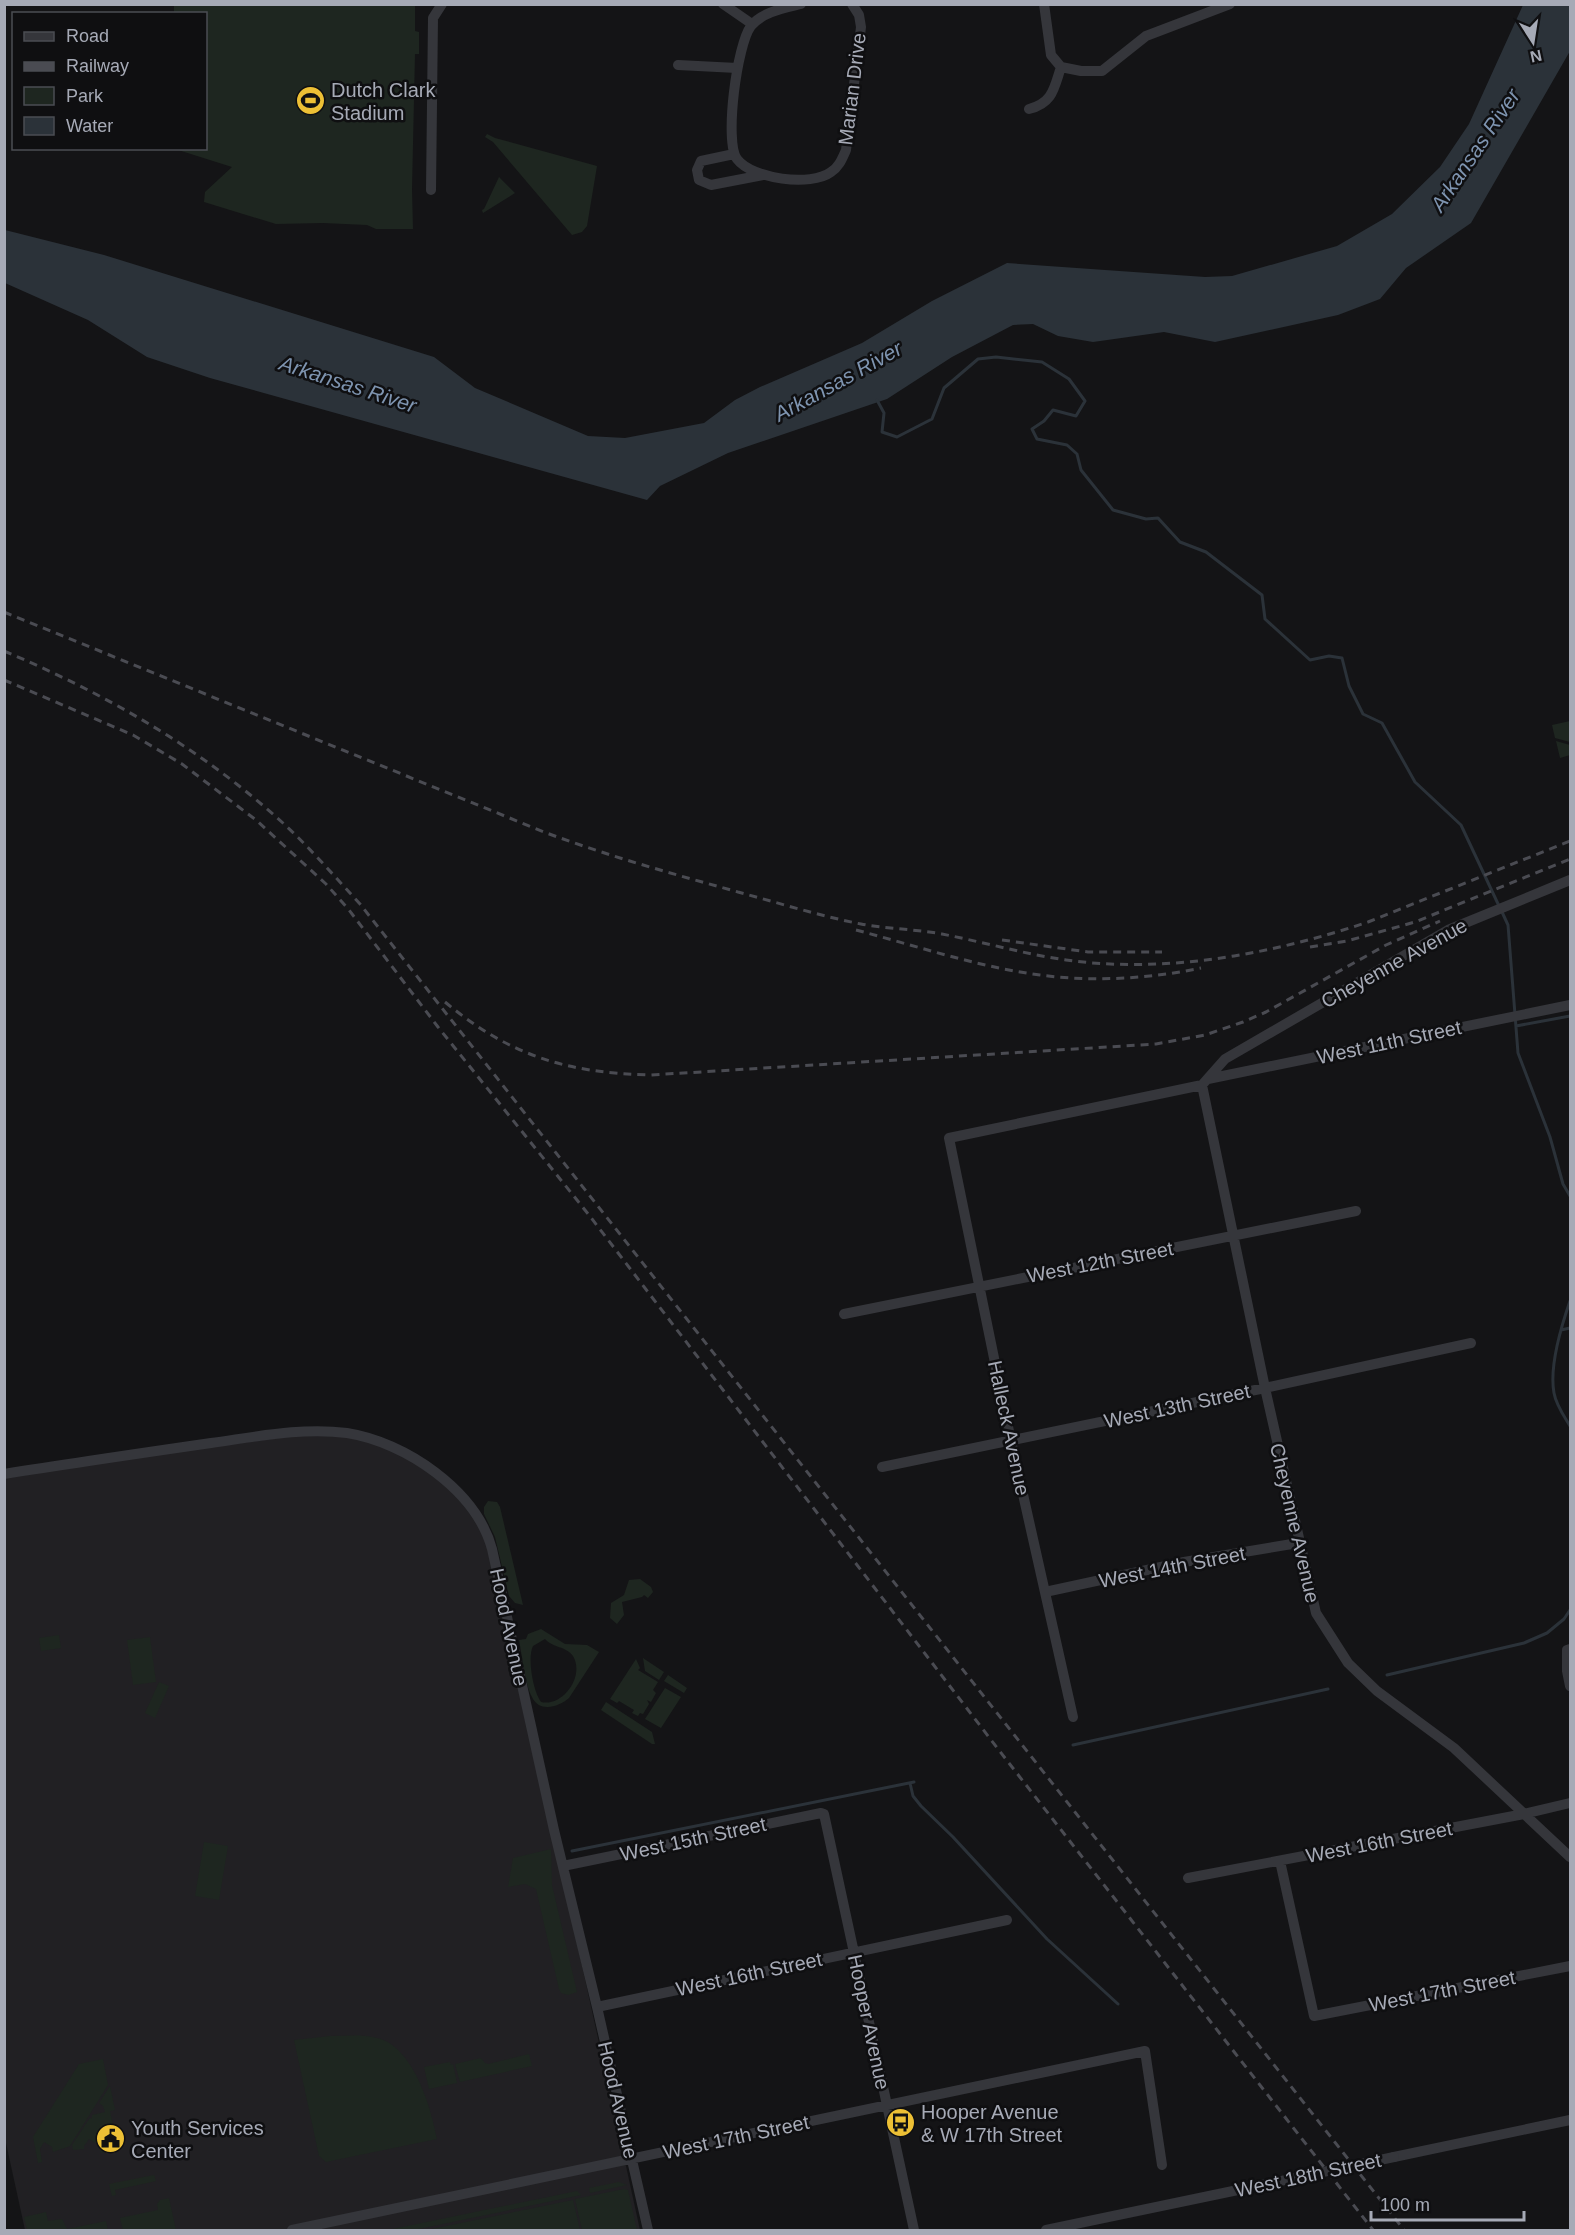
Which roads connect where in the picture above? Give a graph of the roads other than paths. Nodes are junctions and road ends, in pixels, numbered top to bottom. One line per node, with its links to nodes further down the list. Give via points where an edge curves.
1 (442, 4): 14 (street, via 433,18)
2 (723, 4): 7 (street)
3 (801, 4): 7 (street, via 771,13)
4 (852, 4): 13 (street, Marian Drive, via 861,27 846,150 840,164 830,173 804,180)
5 (1044, 4): 9 (street, via 1051,55)
6 (1230, 4): 9 (street, via 1146,36 1102,71)
7 (752, 24): 10 (street)
8 (678, 65): 10 (street)
9 (1061, 67): 11 (street, via 1050,97)
10 (737, 68): 12 (street, via 731,136)
11 (1029, 109)
12 (734, 154): 13 (street, Marian Drive, via 744,167); 13 (street, Marian Drive, via 701,161 697,170 699,180 711,185)
13 (763, 175)
14 (431, 190)
15 (1570, 880): 17 (street, Cheyenne Avenue, via 1448,930 1224,1059)
16 (1570, 1005): 17 (street, West 11th Street)
17 (1205, 1082): 18 (street, West 11th Street); 20 (street, Cheyenne Avenue)
18 (949, 1138): 21 (street, Halleck Avenue)
19 (1356, 1211): 20 (street, West 12th Street)
20 (1233, 1236): 21 (street, West 12th Street); 24 (street, Cheyenne Avenue)
21 (981, 1285): 22 (street, West 12th Street); 25 (street, Halleck Avenue)
22 (844, 1314)
23 (1471, 1343): 24 (street, West 13th Street)
24 (1265, 1388): 25 (street, West 13th Street); 28 (street, Cheyenne Avenue)
25 (1011, 1441): 26 (street, West 13th Street); 29 (street, Halleck Avenue)
26 (882, 1467)
27 (4, 1474): 38 (street, Hood Avenue, via 208,1443 325,1431 389,1444 429,1467 458,1492 489,1540)
28 (1298, 1544): 29 (street, West 14th Street, via 1184,1562); 35 (street, Cheyenne Avenue, via 1316,1613 1348,1663 1377,1691 1454,1748)
29 (1045, 1592): 32 (street, Halleck Avenue)
30 (1570, 1649): 31 (street)
31 (1570, 1686)
32 (1073, 1717)
33 (1570, 1803): 35 (street, West 16th Street)
34 (824, 1814): 38 (street, West 15th Street); 41 (street, Hooper Avenue)
35 (1524, 1814): 36 (street, Cheyenne Avenue); 37 (street, West 16th Street)
36 (1570, 1857)
37 (1280, 1861): 39 (street, West 16th Street); 42 (street, West 17th Street, via 1314,2016)
38 (563, 1866): 43 (street, Hood Avenue)
39 (1188, 1878)
40 (1007, 1920): 41 (street, West 16th Street)
41 (855, 1952): 43 (street, West 16th Street); 44 (street, Hooper Avenue)
42 (1570, 1966)
43 (597, 2007): 46 (street, Hood Avenue)
44 (886, 2105): 46 (street, West 17th Street); 47 (street, West 17th Street, via 1145,2051); 50 (street, Hooper Avenue)
45 (1570, 2120): 51 (street, West 18th Street, bridge)
46 (631, 2158): 48 (street, West 17th Street); 49 (street, Hood Avenue)
47 (1162, 2165)
48 (292, 2230)
49 (648, 2230)
50 (914, 2230)
51 (1046, 2230)

